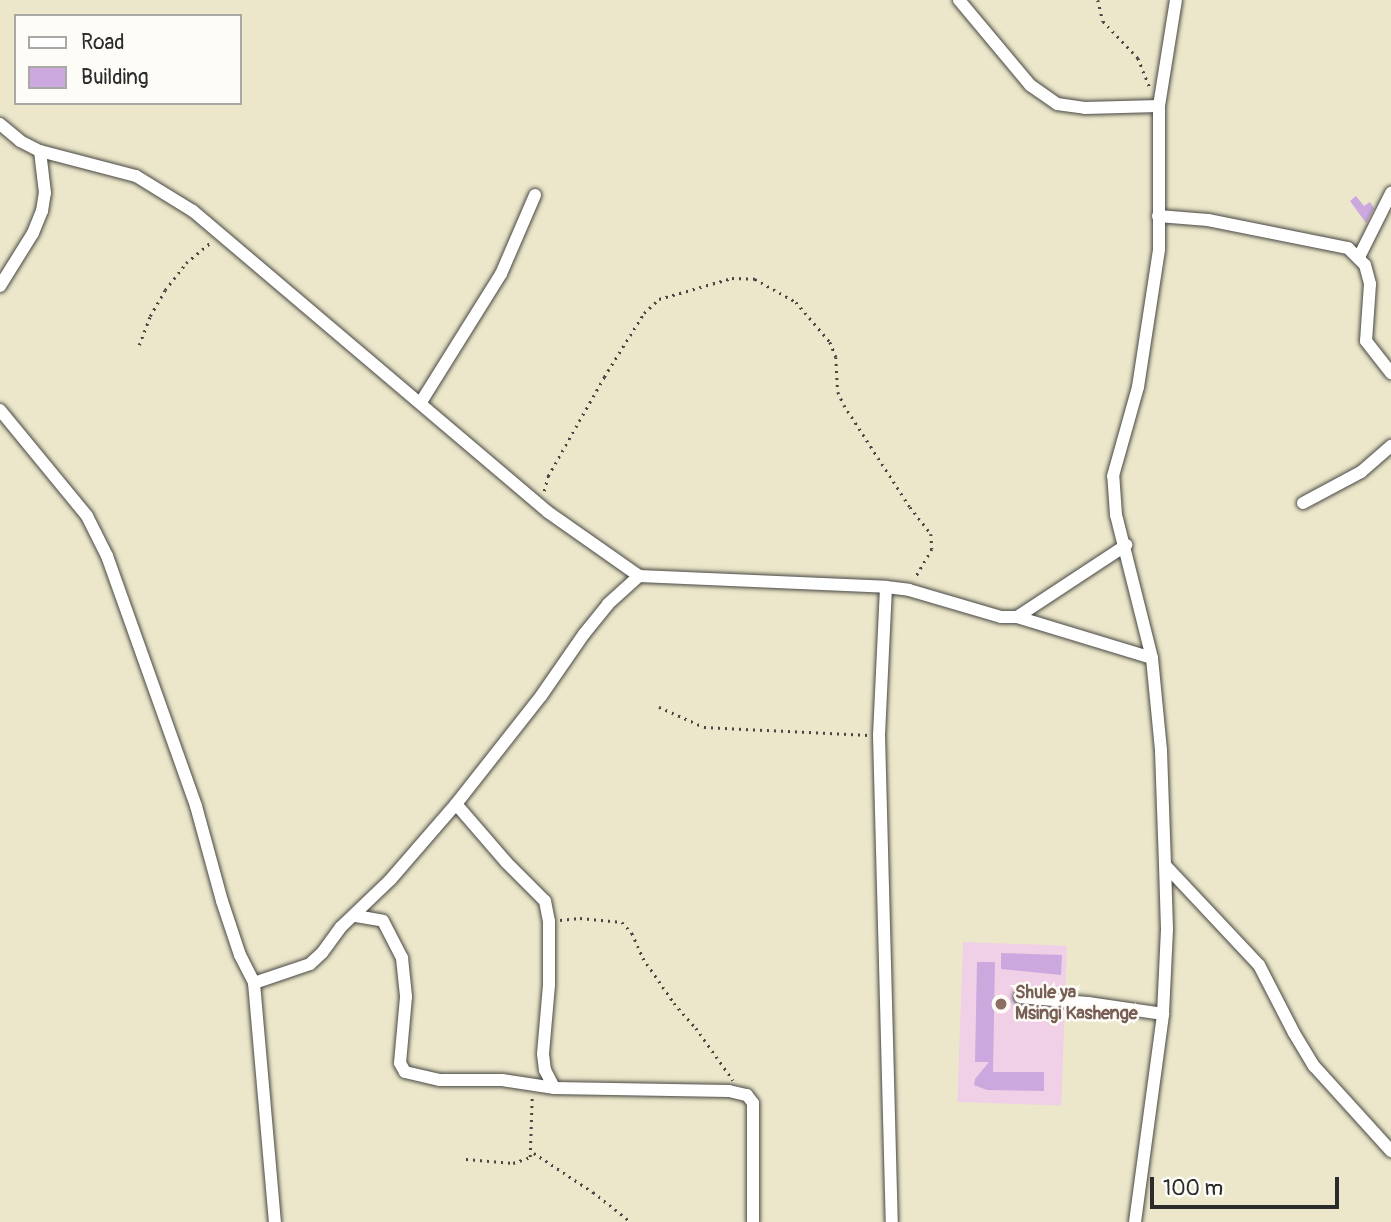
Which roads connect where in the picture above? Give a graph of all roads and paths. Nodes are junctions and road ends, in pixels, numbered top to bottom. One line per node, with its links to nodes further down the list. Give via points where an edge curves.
1 (959, 0): 4 (street, via 1030,85 1057,104 1085,108)
2 (1098, 0): 4 (path, via 1103,21 1138,58)
3 (1176, 0): 4 (street)
4 (1160, 101): 9 (street)
5 (0, 124): 6 (street)
6 (40, 151): 10 (street, via 136,176); 12 (street, via 45,193 42,211)
7 (1391, 193): 11 (street)
8 (535, 195): 15 (street, via 501,274)
9 (1158, 216): 11 (street, via 1208,220 1302,238 1348,248); 20 (street, via 1159,249 1147,343 1113,476 1116,515)
10 (222, 233): 13 (path, via 187,263 165,290); 15 (street)
11 (1359, 257): 14 (street, via 1370,284 1366,341)
12 (0, 286)
13 (139, 345)
14 (1391, 373)
15 (421, 402): 19 (street)
16 (0, 410): 32 (street, via 87,516 107,556 196,807 240,955)
17 (1391, 446): 18 (street, via 1362,472)
18 (1303, 503)
19 (539, 504): 21 (street); 23 (path, via 548,476 644,313 659,299 732,278 755,279 796,302 830,342 844,405 931,534 932,549)
20 (1126, 545): 24 (street); 25 (street)
21 (639, 576): 22 (street); 28 (street, via 592,624)
22 (886, 587): 23 (street); 27 (street)
23 (909, 590): 24 (street, via 1000,617)
24 (1017, 617): 25 (street)
25 (1152, 658): 29 (street)
26 (659, 706): 27 (path, via 704,727)
27 (879, 735): 44 (street)
28 (456, 804): 30 (street); 31 (street, via 545,901)
29 (1165, 865): 34 (street); 38 (street, via 1259,965 1314,1066)
30 (356, 916): 32 (street, via 310,964); 35 (street, via 383,921 402,958 405,997 400,1063 405,1072 440,1080 502,1080)
31 (549, 921): 36 (street, via 543,1054); 37 (path, via 622,922)
32 (254, 984): 41 (street)
33 (1020, 997): 34 (street)
34 (1163, 1014): 45 (street)
35 (535, 1087): 36 (street); 39 (path, via 529,1110)
36 (554, 1088): 37 (street)
37 (740, 1092): 43 (street, via 753,1103)
38 (1391, 1151)
39 (533, 1152): 40 (path, via 525,1161 513,1163); 42 (path)
40 (466, 1159)
41 (275, 1222)
42 (631, 1222)
43 (753, 1222)
44 (892, 1222)
45 (1135, 1222)

